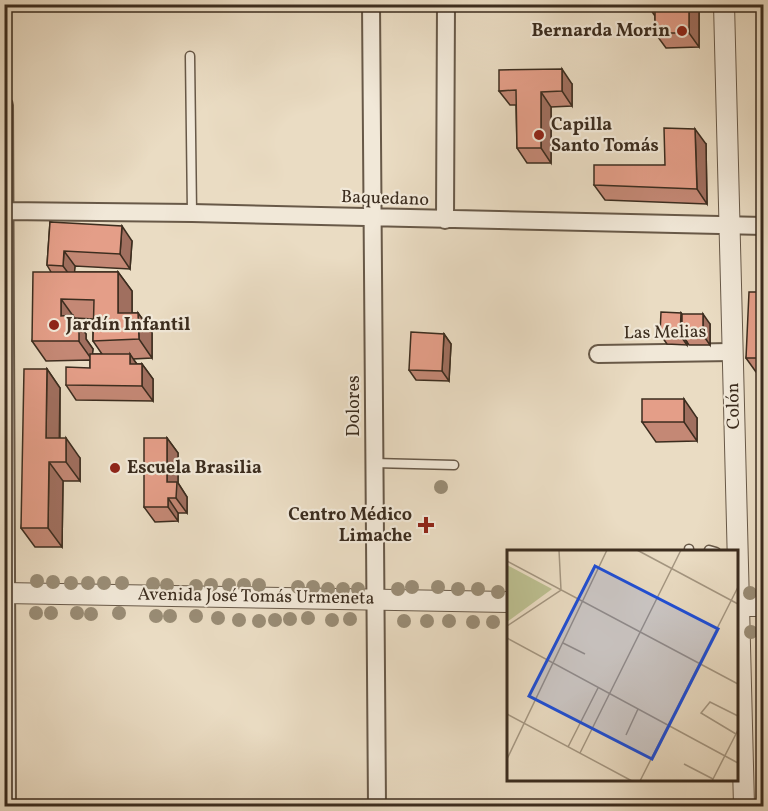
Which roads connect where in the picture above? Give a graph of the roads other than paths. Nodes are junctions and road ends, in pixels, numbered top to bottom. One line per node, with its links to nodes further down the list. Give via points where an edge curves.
1 (371, 4): 8 (street, Dolores)
2 (446, 4): 9 (street)
3 (724, 4): 10 (street, Colón)
4 (190, 56): 7 (lane)
5 (4, 105): 6 (street)
6 (5, 211): 7 (street, Baquedano); 17 (street)
7 (192, 213): 8 (street, Baquedano)
8 (373, 218): 9 (street, Baquedano); 14 (street, Dolores)
9 (445, 220): 10 (street, Baquedano)
10 (729, 226): 11 (street, Baquedano); 12 (street, Colón)
11 (764, 226)
12 (732, 352): 13 (street, Las Melias); 16 (street, Colón)
13 (598, 354)
14 (374, 463): 15 (lane); 18 (street, Dolores)
15 (454, 465)
16 (737, 550)
17 (5, 593): 18 (street, Avenida José Tomás Urmeneta); 22 (street)
18 (376, 599): 19 (street, Avenida José Tomás Urmeneta); 23 (street, Dolores)
19 (507, 602)
20 (738, 606): 21 (street); 24 (street, Colón)
21 (764, 606)
22 (7, 807)
23 (377, 807)
24 (744, 807)

